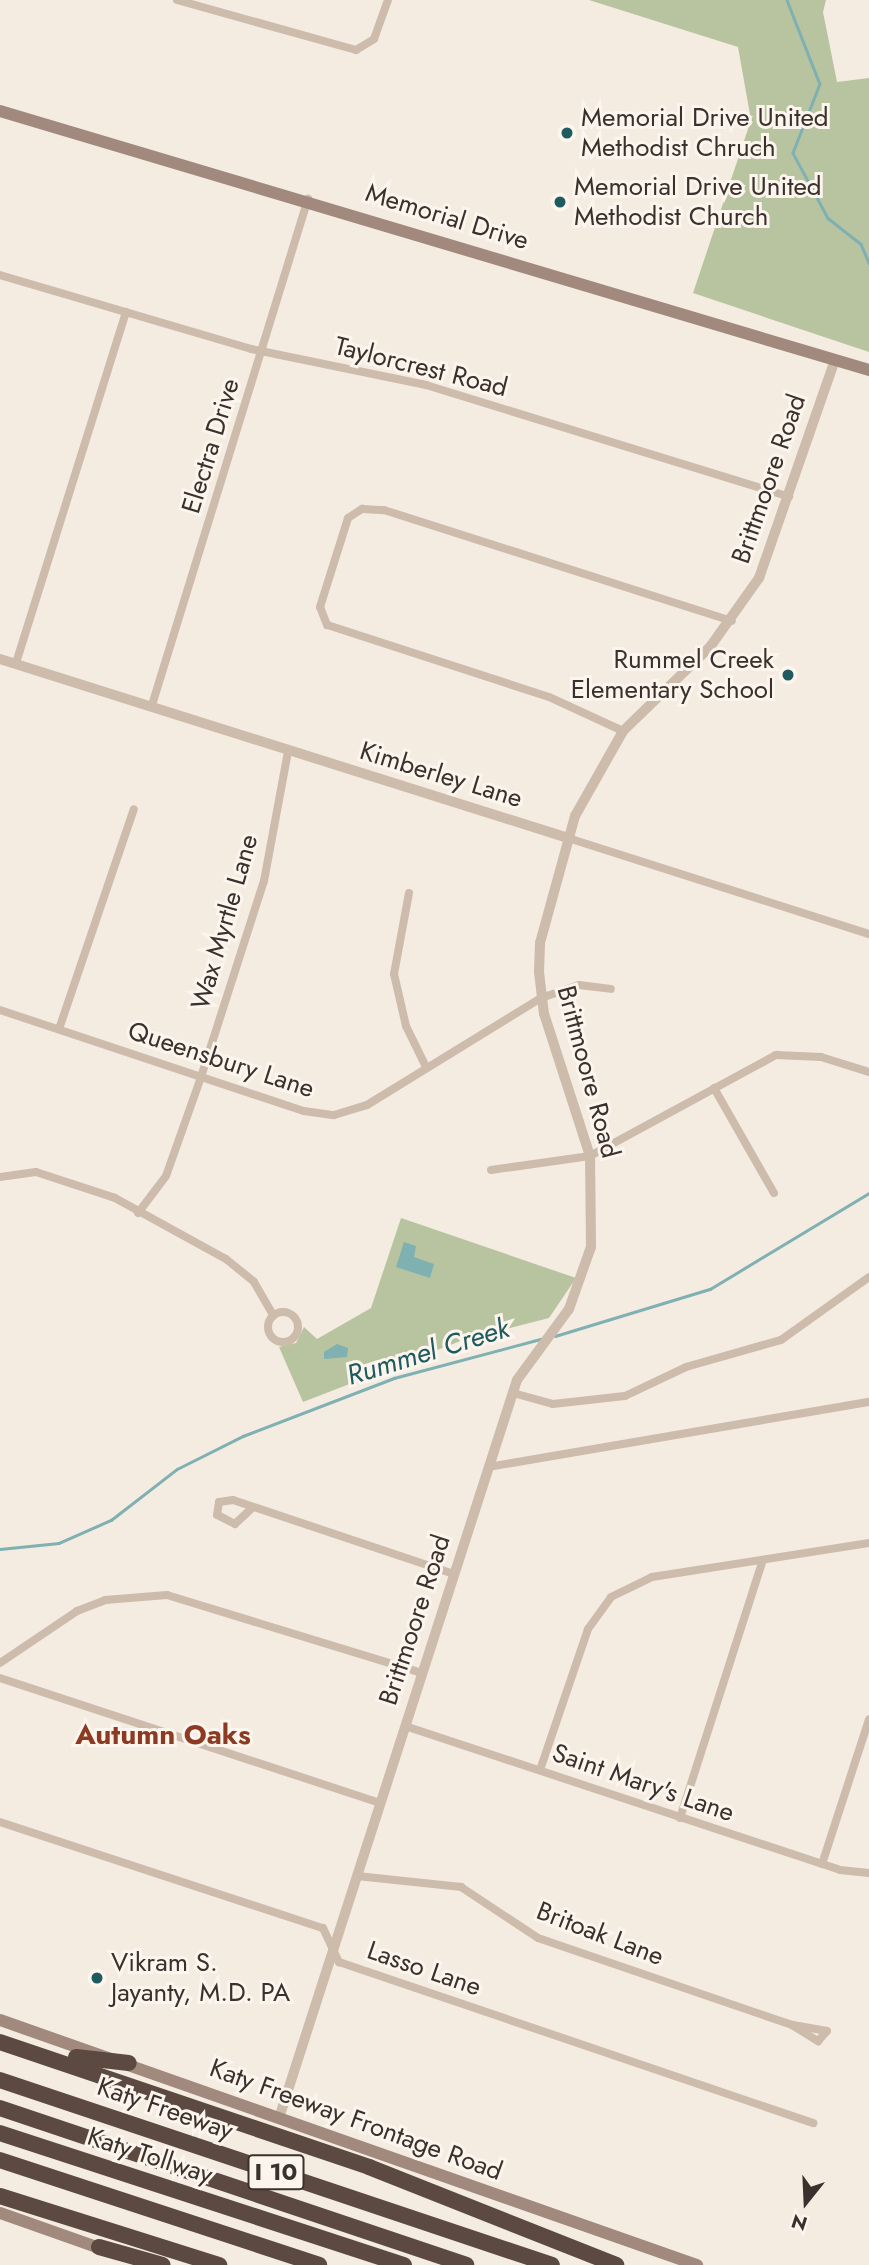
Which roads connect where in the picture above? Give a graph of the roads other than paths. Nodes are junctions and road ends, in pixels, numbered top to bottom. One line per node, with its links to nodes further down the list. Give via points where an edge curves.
1 (177, 0): 2 (street, via 325,43 368,47)
2 (388, 0)
3 (3, 111): 4 (main road, Memorial Drive)
4 (308, 199): 7 (street, Electra Drive); 8 (main road, Memorial Drive)
5 (0, 275): 6 (street, Taylorcrest Road)
6 (126, 312): 7 (street, Taylorcrest Road); 13 (street)
7 (263, 350): 10 (street, Taylorcrest Road, via 426,385); 14 (street, Electra Drive)
8 (835, 360): 9 (main road, Memorial Drive); 10 (street, Brittmoore Road)
9 (869, 370)
10 (789, 497): 11 (street, Brittmoore Road, via 768,561)
11 (732, 621): 15 (street, Brittmoore Road); 15 (street, via 384,510 354,512 320,607 327,625 549,697)
12 (0, 659): 13 (street, Kimberley Lane)
13 (16, 663): 14 (street, Kimberley Lane)
14 (152, 705): 16 (street, Kimberley Lane)
15 (623, 731): 18 (street, Brittmoore Road, via 587,786)
16 (288, 751): 18 (street, Kimberley Lane); 27 (street, Wax Myrtle Lane, via 264,881)
17 (134, 809): 24 (street)
18 (568, 838): 20 (street, Kimberley Lane); 22 (street, Brittmoore Road, via 540,943)
19 (409, 892): 25 (street, via 394,974 406,1026)
20 (869, 934)
21 (611, 989): 22 (street, Queensbury Lane, via 579,985)
22 (541, 998): 25 (street, Queensbury Lane); 29 (street, Brittmoore Road)
23 (0, 1010): 24 (street, Queensbury Lane)
24 (59, 1029): 27 (street, Queensbury Lane)
25 (426, 1067): 27 (street, Queensbury Lane, via 367,1105 334,1115)
26 (869, 1072): 28 (street, via 821,1057 776,1055)
27 (201, 1077): 33 (street, Wax Myrtle Lane, via 166,1176)
28 (714, 1088): 29 (street); 32 (street)
29 (590, 1156): 30 (street); 36 (street, Brittmoore Road, via 593,1230 576,1296 537,1347)
30 (491, 1170)
31 (0, 1177): 33 (street, via 36,1172 115,1198)
32 (774, 1194)
33 (138, 1213): 35 (street, via 226,1259 254,1282)
34 (869, 1278): 36 (street, via 781,1339 686,1367 625,1396 552,1404)
35 (274, 1316)
36 (513, 1393): 38 (street, Brittmoore Road)
37 (869, 1402): 38 (street)
38 (488, 1467): 42 (street, Brittmoore Road)
39 (251, 1509): 42 (street)
40 (869, 1543): 41 (street)
41 (763, 1560): 48 (street, via 652,1577 611,1597 588,1629); 50 (street)
42 (454, 1574): 44 (street, Brittmoore Road)
43 (0, 1663): 44 (street, via 77,1611 147,1595 200,1602)
44 (422, 1673): 47 (street, Brittmoore Road)
45 (0, 1678): 49 (street)
46 (869, 1720): 52 (street)
47 (405, 1726): 48 (street, Saint Mary's Lane); 49 (street, Brittmoore Road)
48 (540, 1770): 50 (street, Saint Mary's Lane)
49 (380, 1803): 54 (street, Brittmoore Road)
50 (680, 1818): 52 (street, Saint Mary's Lane)
51 (0, 1822): 55 (street, Lasso Lane, via 323,1928)
52 (822, 1864): 53 (street, Saint Mary's Lane)
53 (869, 1873)
54 (357, 1875): 55 (street, Brittmoore Road); 57 (street, Britoak Lane, via 461,1887 538,1938)
55 (334, 1945): 62 (street, Brittmoore Road); 63 (street, Lasso Lane, via 339,1962)
56 (0, 2020): 59 (main road, Katy Freeway Frontage Road)
57 (792, 2025)
58 (0, 2041): 59 (highway); 76 (highway, via 189,2104)
59 (129, 2063): 62 (main road, Katy Freeway Frontage Road)
60 (0, 2080): 75 (highway, Katy Freeway / I 10)
61 (0, 2108): 74 (highway, Katy Tollway)
62 (280, 2115): 77 (main road, Katy Freeway Frontage Road)
63 (813, 2123)
64 (0, 2133): 73 (highway, Katy Tollway)
65 (0, 2160): 72 (highway)
66 (0, 2196): 71 (highway)
67 (0, 2213): 68 (main road)
68 (99, 2247): 69 (main road); 70 (highway)
69 (149, 2265)
70 (163, 2265)
71 (219, 2265)
72 (319, 2265)
73 (404, 2265)
74 (466, 2265)
75 (552, 2265)
76 (615, 2265)
77 (697, 2265)

